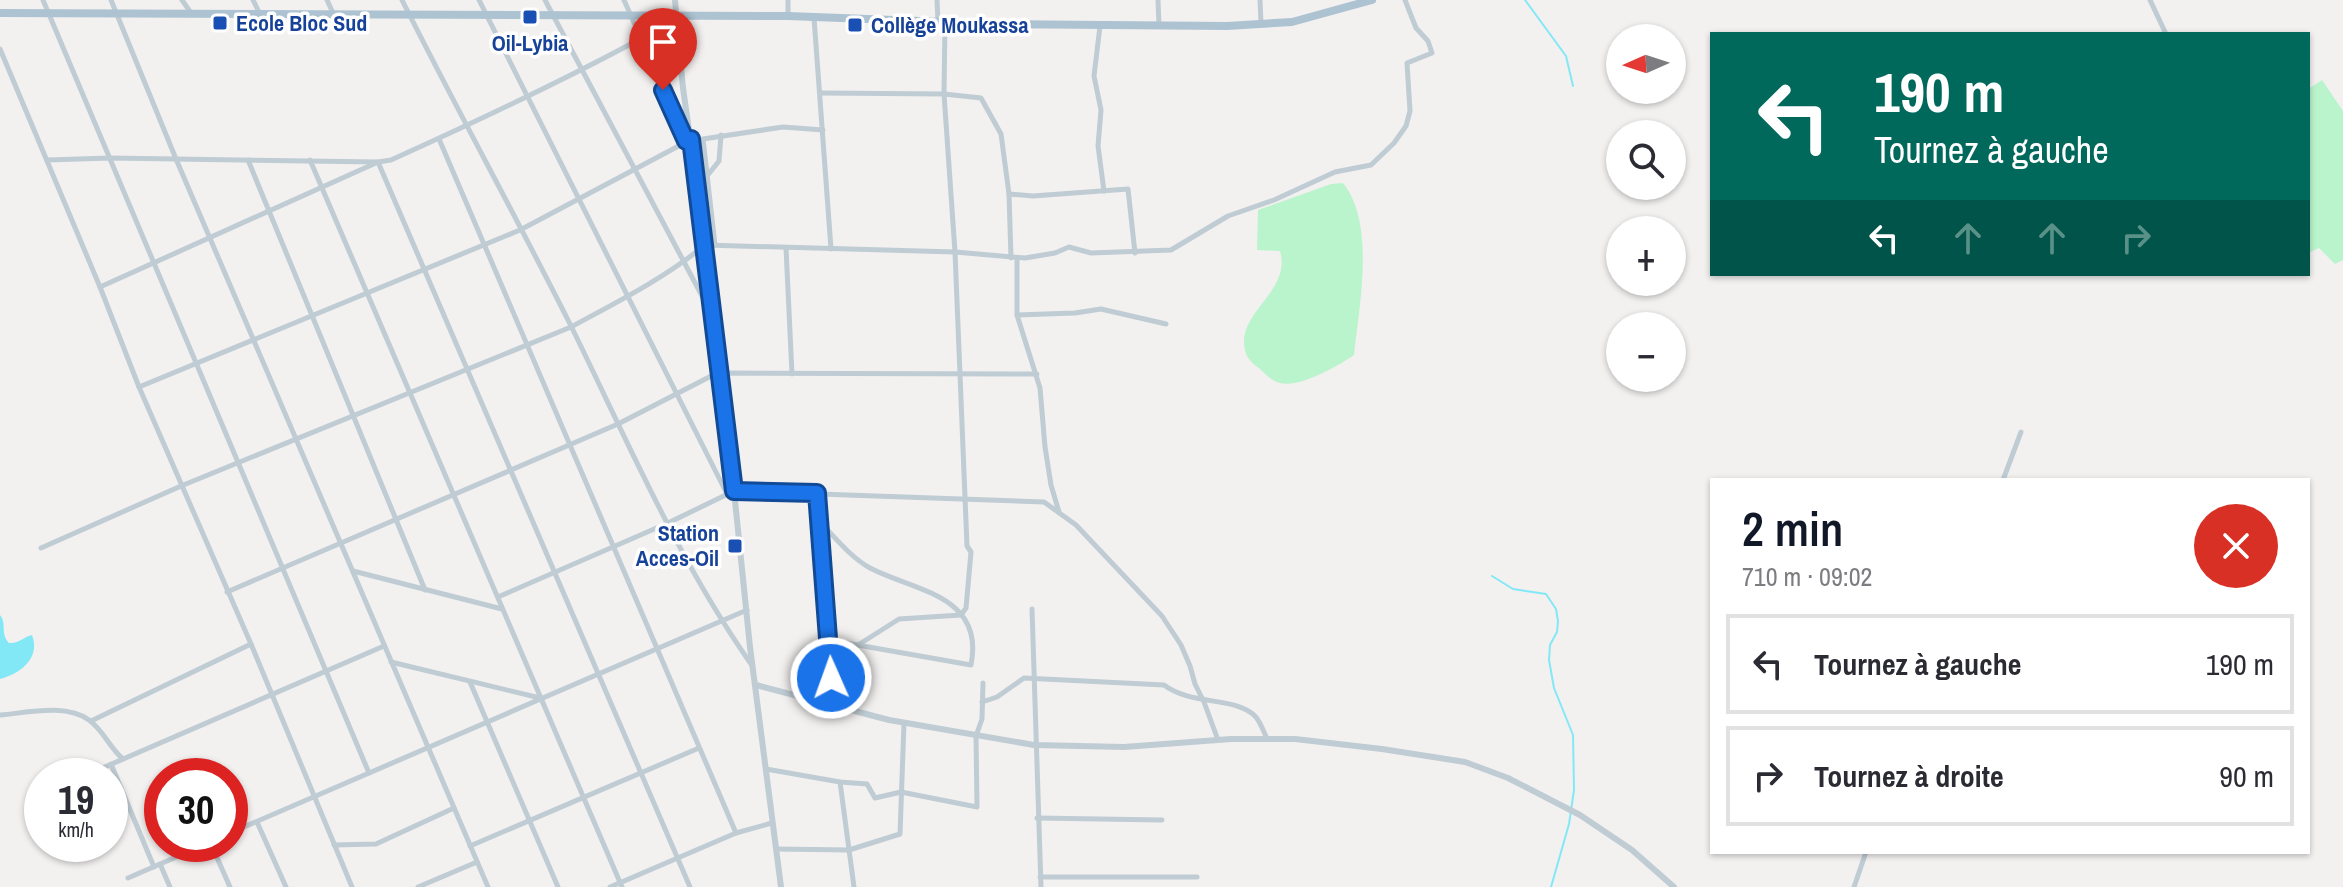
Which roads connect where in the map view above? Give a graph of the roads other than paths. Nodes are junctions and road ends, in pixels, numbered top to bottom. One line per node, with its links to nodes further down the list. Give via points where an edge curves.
1 (43, 0): 21 (street)
2 (111, 0): 24 (street)
3 (182, 0): 22 (street)
4 (253, 0): 25 (street)
5 (327, 0): 20 (street)
6 (414, 0): 18 (street)
7 (479, 0): 23 (street)
8 (545, 0): 26 (street)
9 (624, 0): 27 (street)
10 (675, 0): 29 (street)
11 (788, 0): 28 (street)
12 (937, 0): 31 (street)
13 (1158, 0): 34 (street)
14 (1260, 0): 33 (street)
15 (1372, 0): 33 (main road)
16 (1405, 0): 68 (street, via 1432,53 1407,63 1406,126 1371,165 1335,172 1228,216 1171,250)
17 (2150, 0): 35 (street)
18 (405, 6): 20 (main road); 23 (main road); 42 (street)
19 (0, 13): 21 (main road)
20 (333, 13): 25 (main road)
21 (50, 14): 24 (main road); 47 (street)
22 (191, 14): 24 (main road); 25 (main road)
23 (486, 14): 26 (main road); 41 (street)
24 (118, 15): 48 (street)
25 (261, 15)
26 (553, 15): 27 (main road); 38 (street)
27 (633, 16): 29 (main road); 36 (street)
28 (788, 16): 29 (main road); 30 (main road)
29 (676, 17): 46 (street)
30 (814, 18): 31 (main road); 39 (street)
31 (941, 22): 32 (main road); 40 (street)
32 (1100, 25): 34 (main road); 56 (street, via 1094,76 1101,110 1098,146)
33 (1262, 25): 34 (main road)
34 (1159, 27)
35 (2165, 32)
36 (640, 39): 38 (street); 46 (street)
37 (0, 49): 49 (street)
38 (582, 70): 41 (street); 53 (street)
39 (821, 93): 40 (street); 43 (street)
40 (944, 94): 57 (street, via 981,98 1001,134); 67 (street)
41 (527, 97): 42 (street); 58 (street)
42 (465, 127): 45 (street); 60 (street)
43 (823, 130): 44 (street, via 783,127); 66 (street)
44 (721, 135): 54 (street, via 719,161); 54 (street, via 703,139)
45 (439, 139): 52 (street); 62 (street)
46 (688, 140): 53 (street); 63 (street)
47 (110, 158): 48 (street); 49 (street); 71 (street)
48 (176, 159): 50 (street); 61 (street)
49 (47, 160): 73 (street)
50 (248, 160): 51 (street); 59 (street)
51 (310, 160): 52 (street); 55 (street)
52 (378, 162): 55 (street); 72 (street)
53 (634, 168): 58 (street); 70 (street)
54 (707, 176): 64 (street)
55 (322, 187): 59 (street); 74 (street)
56 (1104, 191): 57 (street); 68 (street, via 1128,189)
57 (1009, 194): 69 (street)
58 (580, 198): 60 (street); 75 (street)
59 (269, 211): 61 (street); 77 (street)
60 (520, 230): 62 (street); 80 (street)
61 (209, 238): 71 (street); 81 (street)
62 (484, 245): 72 (street); 82 (street)
63 (705, 245): 64 (street); 70 (street); 78 (street)
64 (715, 245): 65 (street)
65 (786, 248): 66 (street); 86 (street)
66 (831, 249): 67 (street)
67 (955, 252): 69 (street); 88 (street)
68 (1135, 253): 69 (street, via 1069,247)
69 (1014, 258): 76 (street)
70 (685, 262): 75 (street); 78 (street)
71 (154, 263): 73 (street); 83 (street)
72 (425, 270): 74 (street); 84 (street)
73 (100, 287): 89 (street)
74 (367, 293): 77 (street); 90 (street)
75 (629, 295): 80 (street); 91 (street)
76 (1017, 315): 79 (street, via 1101,309); 87 (street)
77 (312, 316): 81 (street); 92 (street)
78 (712, 316): 85 (street)
79 (1166, 324)
80 (571, 327): 82 (street); 93 (street)
81 (253, 340): 83 (street); 95 (street)
82 (527, 345): 84 (street); 96 (street)
83 (197, 363): 89 (street); 97 (street)
84 (467, 369): 90 (street); 98 (street)
85 (717, 373): 86 (street); 91 (street); 101 (street)
86 (792, 374): 88 (street)
87 (1037, 374): 88 (street); 105 (street, via 1051,485)
88 (960, 375): 104 (street)
89 (139, 387): 100 (street)
90 (410, 393): 92 (street); 103 (street)
91 (678, 393): 93 (street); 101 (street)
92 (353, 416): 95 (street); 106 (street)
93 (618, 424): 96 (street); 108 (street)
94 (2021, 432): 99 (street)
95 (296, 439): 97 (street); 109 (street)
96 (570, 445): 98 (street); 110 (street)
97 (239, 463): 100 (street); 112 (street)
98 (511, 470): 103 (street); 114 (street)
99 (2004, 478)
100 (181, 486): 111 (street); 116 (street)
101 (730, 491): 102 (street); 108 (street); 120 (street)
102 (817, 493): 104 (street); 107 (street)
103 (454, 495): 106 (street); 117 (street)
104 (965, 499): 105 (street, via 1044,502); 121 (street, via 971,563)
105 (1060, 513): 139 (street, via 1162,616 1181,645)
106 (396, 519): 109 (street); 115 (street)
107 (819, 521): 121 (street, via 869,567 932,591); 123 (street)
108 (668, 523): 110 (street); 122 (street)
109 (340, 543): 112 (street); 113 (street)
110 (613, 547): 114 (street); 127 (street)
111 (41, 548)
112 (283, 568): 116 (street); 130 (street)
113 (352, 571): 115 (street); 126 (street)
114 (555, 572): 117 (street); 131 (street)
115 (425, 590): 119 (street)
116 (227, 592): 124 (street)
117 (498, 597): 119 (street)
118 (1032, 609): 132 (street)
119 (503, 610): 137 (street)
120 (747, 610): 122 (street); 129 (street)
121 (961, 615): 125 (street, via 899,619); 125 (street, via 970,632 971,665)
122 (720, 620): 127 (street); 129 (street)
123 (829, 640): 125 (street); 140 (street)
124 (251, 644): 136 (street); 142 (street)
125 (858, 645)
126 (384, 646): 128 (street); 130 (street)
127 (656, 648): 131 (street); 150 (street)
128 (391, 662): 133 (street); 149 (street)
129 (754, 668): 135 (street)
130 (326, 671): 136 (street); 154 (street)
131 (598, 673): 137 (street); 155 (street)
132 (1033, 678): 138 (street); 139 (street, via 1164,685); 148 (street)
133 (470, 682): 137 (street); 143 (street)
134 (983, 683): 138 (street)
135 (756, 685): 140 (street); 153 (street)
136 (271, 695): 152 (street); 158 (street)
137 (541, 698): 143 (street); 159 (street)
138 (982, 702): 145 (street)
139 (1204, 702): 146 (street, via 1234,705 1256,716); 147 (street)
140 (828, 705): 144 (street)
141 (0, 715): 142 (street, via 50,711)
142 (91, 721): 151 (street)
143 (487, 722): 149 (street); 164 (street)
144 (904, 723): 145 (street); 157 (street)
145 (976, 736): 148 (street); 157 (street, via 977,807)
146 (1267, 739): 147 (street); 195 (street, via 1465,762 1580,815)
147 (1218, 740): 148 (street, via 1124,747)
148 (1034, 745): 162 (street)
149 (428, 747): 154 (street); 161 (street)
150 (699, 748): 155 (street); 168 (street)
151 (122, 758)
152 (125, 758)
153 (766, 769): 156 (street); 166 (street)
154 (369, 773): 158 (street)
155 (641, 773): 159 (street); 174 (street)
156 (840, 782): 157 (street, via 867,784 875,798); 172 (street)
157 (901, 792): 172 (street, via 900,834)
158 (314, 797): 165 (street); 169 (street)
159 (583, 798): 164 (street); 182 (street)
160 (128, 801): 178 (street)
161 (454, 808): 169 (street, via 376,844); 170 (street)
162 (1037, 818): 163 (street); 179 (street)
163 (1162, 820)
164 (529, 821): 170 (street); 189 (street)
165 (257, 822): 167 (street); 185 (street)
166 (772, 823): 168 (street); 171 (street)
167 (248, 826)
168 (736, 833): 174 (street)
169 (334, 845): 186 (street)
170 (470, 846): 177 (street)
171 (776, 849): 172 (street); 192 (street)
172 (849, 850): 193 (street)
173 (1865, 854): 196 (street)
174 (678, 858): 182 (street); 191 (street)
175 (164, 862): 178 (street)
176 (217, 862): 184 (street)
177 (477, 862): 187 (street); 188 (street)
178 (157, 865): 181 (street); 183 (street)
179 (1040, 877): 180 (street); 194 (street)
180 (1197, 877)
181 (128, 878)
182 (621, 885): 190 (street)
183 (170, 887)
184 (230, 887)
185 (286, 887)
186 (352, 887)
187 (418, 887)
188 (488, 887)
189 (558, 887)
190 (610, 887)
191 (690, 887)
192 (781, 887)
193 (854, 887)
194 (1041, 887)
195 (1674, 887)
196 (1854, 887)

